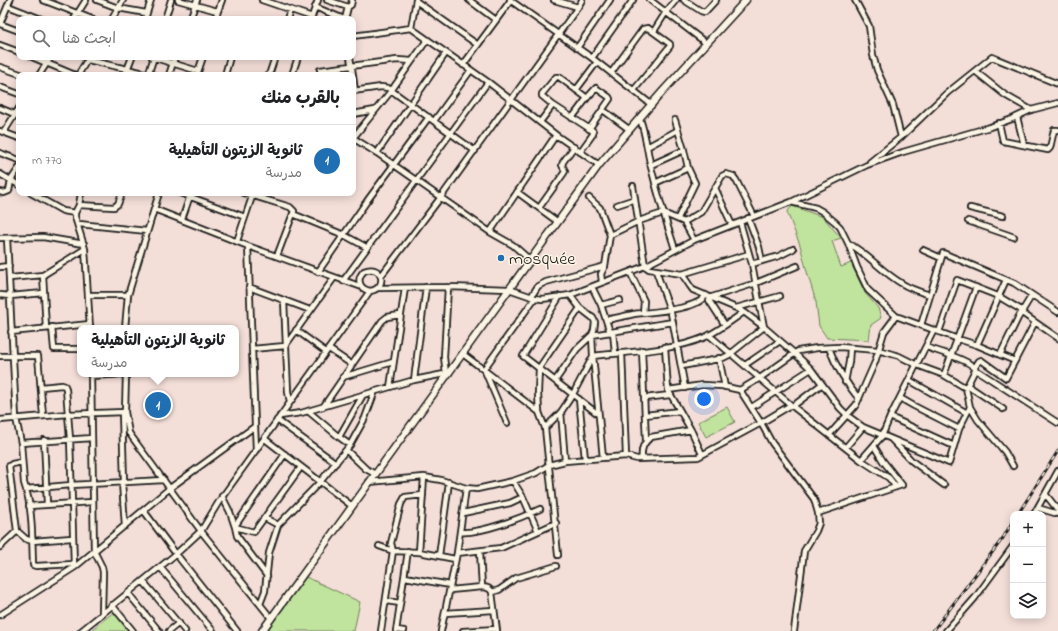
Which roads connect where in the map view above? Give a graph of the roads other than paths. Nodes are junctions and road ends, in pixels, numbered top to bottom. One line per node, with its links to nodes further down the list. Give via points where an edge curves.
1 (10, 0): 29 (street)
2 (43, 0): 37 (street)
3 (86, 0): 37 (street)
4 (97, 0): 32 (street)
5 (123, 0): 32 (street)
6 (152, 0): 38 (street)
7 (171, 0): 44 (street)
8 (178, 0): 27 (street)
9 (222, 0): 35 (street)
10 (262, 0): 28 (street)
11 (318, 0): 30 (street)
12 (327, 0): 31 (street)
13 (352, 0): 31 (street)
14 (416, 0): 54 (street); 62 (street)
15 (469, 0): 52 (street)
16 (510, 0): 52 (street); 57 (street)
17 (554, 0): 33 (street)
18 (582, 0): 33 (street)
19 (610, 0): 63 (street)
20 (633, 0): 66 (street)
21 (650, 0): 36 (street)
22 (676, 0): 36 (street)
23 (684, 0): 24 (street, via 701,12 705,12)
24 (716, 0)
25 (746, 0): 60 (main road)
26 (855, 0): 144 (street, via 870,26 877,70 893,105)
27 (196, 2): 35 (street); 45 (street)
28 (274, 2): 34 (street)
29 (8, 6): 39 (street); 53 (street)
30 (315, 7): 49 (street); 50 (street)
31 (348, 7): 51 (street)
32 (118, 8): 38 (street); 42 (street)
33 (578, 8): 57 (street)
34 (290, 10): 47 (street); 48 (street)
35 (218, 11): 46 (street)
36 (666, 12): 56 (street); 60 (street)
37 (78, 13): 40 (street); 41 (street)
38 (146, 13): 43 (street)
39 (33, 16)
40 (76, 16)
41 (85, 16)
42 (114, 16)
43 (146, 16)
44 (166, 16)
45 (191, 16)
46 (216, 16)
47 (288, 16)
48 (306, 16)
49 (313, 16)
50 (337, 16)
51 (345, 16)
52 (496, 20): 62 (street)
53 (0, 24): 55 (street)
54 (411, 28): 58 (street); 59 (street)
55 (16, 30)
56 (654, 31): 105 (street, via 648,28 641,31); 110 (street, via 670,44 669,49)
57 (558, 35): 63 (street); 115 (street)
58 (356, 36)
59 (427, 40): 65 (street); 80 (street)
60 (706, 43): 119 (main road)
61 (0, 45): 64 (street)
62 (478, 45): 84 (street)
63 (577, 48): 66 (street)
64 (16, 51)
65 (446, 53): 84 (street); 117 (street)
66 (592, 58): 81 (street)
67 (40, 60): 82 (street)
68 (49, 60): 82 (street)
69 (86, 60): 93 (street)
70 (94, 60): 87 (street)
71 (131, 60): 87 (street)
72 (152, 60): 96 (street)
73 (162, 60): 83 (street)
74 (174, 60): 83 (street)
75 (202, 60): 99 (street)
76 (229, 60): 100 (street)
77 (274, 60): 101 (street)
78 (297, 60): 102 (street)
79 (350, 60): 85 (street)
80 (412, 61): 85 (street, via 398,60); 112 (street)
81 (597, 62): 105 (street); 109 (street)
82 (47, 63): 91 (street); 92 (street)
83 (173, 64): 97 (street); 98 (street)
84 (463, 65): 89 (street)
85 (351, 66): 88 (street); 103 (street)
86 (0, 67): 104 (street)
87 (127, 69): 94 (street); 95 (street)
88 (320, 70)
89 (471, 70): 106 (street); 132 (street)
90 (975, 71): 107 (street, via 992,57); 123 (street, via 1005,95); 144 (street)
91 (42, 72)
92 (70, 72)
93 (79, 72)
94 (126, 72)
95 (138, 72)
96 (150, 72)
97 (170, 72)
98 (195, 72)
99 (198, 72)
100 (226, 72)
101 (270, 72)
102 (293, 72)
103 (352, 72)
104 (16, 73)
105 (611, 73): 110 (street)
106 (488, 82): 115 (street); 141 (street)
107 (1058, 84)
108 (0, 86): 113 (street)
109 (576, 90): 114 (street); 118 (street, via 556,77 542,94)
110 (634, 90): 119 (street)
111 (356, 91): 112 (street, via 384,87)
112 (391, 91): 117 (street); 121 (street)
113 (16, 93)
114 (587, 98): 122 (street, via 595,88 609,97 610,100); 129 (street)
115 (511, 99): 133 (street); 149 (street)
116 (1058, 103): 123 (street)
117 (411, 105): 128 (street); 152 (street)
118 (553, 105): 129 (street); 133 (street)
119 (652, 105): 130 (main road)
120 (0, 108): 125 (street)
121 (375, 110): 124 (street); 140 (street)
122 (603, 110): 135 (street); 136 (street)
123 (1031, 110): 127 (street)
124 (356, 113)
125 (16, 115)
126 (16, 116): 139 (street)
127 (1017, 116): 134 (street); 146 (street)
128 (429, 117): 132 (street); 155 (street)
129 (572, 118): 135 (street)
130 (640, 119): 136 (main road); 148 (street)
131 (675, 120): 137 (street)
132 (434, 121): 141 (street)
133 (540, 122): 142 (street)
134 (999, 124): 146 (street, via 1003,141); 158 (street)
135 (589, 129): 151 (street, via 593,134)
136 (630, 130): 156 (main road)
137 (678, 130): 148 (street); 150 (street)
138 (1058, 130): 146 (street, via 1054,130 1049,149)
139 (1, 132): 143 (street)
140 (356, 134)
141 (451, 134): 149 (street); 163 (street)
142 (556, 135): 147 (street); 169 (street)
143 (16, 137)
144 (900, 137): 158 (street)
145 (356, 140): 152 (street)
146 (1024, 145)
147 (574, 147): 151 (street); 184 (street, via 563,162 564,173)
148 (647, 147): 157 (street)
149 (475, 150): 178 (street)
150 (684, 150): 157 (street); 159 (street)
151 (580, 152): 156 (street)
152 (377, 153): 155 (street)
153 (0, 154): 154 (street)
154 (16, 159)
155 (394, 164): 163 (street); 205 (street)
156 (599, 165): 198 (main road)
157 (651, 165): 164 (street)
158 (867, 165): 181 (street)
159 (688, 168): 164 (street); 193 (street, via 695,183)
160 (16, 172): 162 (street)
161 (0, 174): 162 (street)
162 (11, 180): 165 (street); 168 (street, via 8,192)
163 (416, 180): 178 (street); 215 (street)
164 (655, 182): 188 (street)
165 (16, 183)
166 (633, 186): 180 (street)
167 (715, 188): 190 (street, via 722,176 733,176); 199 (street, via 701,212); 202 (street)
168 (0, 192)
169 (517, 192): 184 (street); 204 (street)
170 (36, 196): 187 (street, via 62,211)
171 (80, 196): 182 (street)
172 (121, 196): 182 (street, via 114,207)
173 (158, 196): 186 (street)
174 (190, 196): 195 (street)
175 (192, 196): 192 (street)
176 (252, 196): 192 (street)
177 (259, 196): 189 (street, via 292,208)
178 (441, 198): 204 (street); 235 (street)
179 (589, 198): 206 (street, via 600,208)
180 (635, 199): 183 (street); 196 (street)
181 (791, 202): 190 (street); 212 (street, via 823,212 840,227)
182 (79, 205): 187 (street)
183 (617, 205)
184 (539, 208): 198 (street)
185 (970, 208): 191 (street)
186 (154, 209): 195 (street); 203 (street)
187 (75, 213): 201 (street)
188 (663, 213): 193 (street); 196 (street); 216 (street)
189 (293, 214): 205 (street); 220 (street)
190 (754, 216): 194 (street)
191 (1003, 216)
192 (245, 217): 211 (street)
193 (678, 218): 199 (street)
194 (748, 218): 200 (street); 223 (street)
195 (182, 220): 211 (street)
196 (639, 221): 206 (street); 228 (street)
197 (968, 221): 207 (street)
198 (558, 222): 222 (main road)
199 (684, 222): 210 (street)
200 (740, 222): 202 (street); 219 (street)
201 (79, 224): 203 (street); 213 (street)
202 (732, 225): 210 (street)
203 (147, 231): 255 (street)
204 (490, 232): 222 (street, via 513,245)
205 (344, 235): 215 (street); 231 (street)
206 (610, 235): 227 (street)
207 (1014, 237)
208 (0, 238): 209 (street)
209 (7, 238): 213 (street, via 43,238); 226 (street)
210 (694, 240): 216 (street)
211 (237, 241): 214 (street)
212 (848, 243): 258 (street, via 858,248 902,284); 279 (street, via 868,290)
213 (84, 246): 234 (street); 254 (street)
214 (248, 246): 220 (street); 242 (street)
215 (366, 247): 239 (street)
216 (675, 249): 228 (street)
217 (793, 249): 223 (street)
218 (923, 250): 221 (street)
219 (749, 254): 224 (street); 233 (street)
220 (277, 256): 231 (street)
221 (941, 258): 238 (street, via 945,252); 258 (street)
222 (530, 260): 250 (main road)
223 (762, 261): 224 (street)
224 (752, 264): 241 (street)
225 (0, 266): 226 (street)
226 (9, 266): 236 (street)
227 (605, 266): 240 (street, via 601,274); 264 (street, via 540,284)
228 (645, 266): 230 (street); 232 (street)
229 (797, 266): 241 (street)
230 (656, 271): 233 (street); 273 (street)
231 (318, 272): 237 (street)
232 (630, 272): 240 (street); 277 (street, via 644,301)
233 (682, 274): 257 (street, via 690,286)
234 (43, 275): 236 (street); 252 (street)
235 (381, 276): 246 (street, via 373,269 364,271 359,279); 247 (street)
236 (10, 278): 260 (street)
237 (334, 278): 239 (street); 272 (street)
238 (1006, 280): 259 (street); 263 (street)
239 (343, 281): 246 (street)
240 (602, 282): 244 (street)
241 (756, 283): 265 (street); 268 (street)
242 (249, 287): 266 (street); 309 (street)
243 (448, 287): 249 (street); 250 (street); 334 (street, via 444,357)
244 (592, 287): 256 (street); 269 (street)
245 (976, 287): 263 (street); 295 (street, via 957,280); 299 (street)
246 (362, 288): 251 (street)
247 (379, 288): 248 (street); 251 (street)
248 (405, 288): 249 (street); 278 (street)
249 (426, 288): 340 (street)
250 (509, 289): 264 (street); 317 (main road)
251 (370, 291): 312 (street)
252 (44, 293): 260 (street); 290 (street)
253 (0, 295): 260 (street)
254 (89, 295): 255 (street); 283 (street)
255 (128, 295): 284 (street)
256 (570, 295): 261 (street); 270 (street)
257 (706, 295): 265 (street); 273 (street, via 700,301)
258 (930, 295): 286 (street)
259 (1032, 295): 275 (street); 276 (street)
260 (10, 296): 293 (street)
261 (560, 296): 264 (street, via 542,299); 330 (street, via 523,356)
262 (780, 296): 268 (street)
263 (998, 296): 275 (street); 301 (street)
264 (533, 297): 331 (street)
265 (712, 297): 271 (street); 285 (street, via 710,302)
266 (284, 300): 272 (street); 303 (street)
267 (620, 300): 269 (street)
268 (759, 301): 271 (street); 289 (street)
269 (600, 305): 280 (street)
270 (580, 308): 296 (street, via 593,318); 330 (street)
271 (736, 308): 274 (street)
272 (310, 310): 291 (street)
273 (670, 311): 277 (street); 281 (street)
274 (744, 312): 285 (street); 289 (street)
275 (1022, 312): 282 (street); 318 (street)
276 (1058, 312)
277 (643, 313): 280 (street)
278 (400, 315): 325 (street); 326 (street, via 387,317 382,321)
279 (896, 316): 286 (street); 311 (street, via 884,332)
280 (606, 320): 294 (street)
281 (673, 322): 294 (street); 302 (street)
282 (1035, 322): 298 (street); 324 (street)
283 (90, 325)
284 (125, 325)
285 (725, 325): 297 (street)
286 (921, 325): 292 (street)
287 (77, 326): 288 (street)
288 (52, 327): 290 (street); 308 (street, via 54,349)
289 (764, 327): 300 (street); 315 (street)
290 (46, 328): 293 (street)
291 (296, 330): 303 (street); 312 (street)
292 (934, 330): 295 (street); 305 (street)
293 (11, 332): 320 (street)
294 (611, 332): 296 (street); 313 (street)
295 (939, 332): 299 (street)
296 (592, 334): 321 (street); 342 (street)
297 (710, 335): 302 (street); 315 (street)
298 (1058, 338)
299 (958, 339): 301 (street); 322 (street)
300 (780, 341): 316 (street); 327 (street)
301 (976, 344): 318 (street)
302 (678, 345): 304 (street); 329 (street)
303 (285, 346): 309 (street); 360 (street)
304 (664, 347): 310 (street); 353 (street)
305 (926, 347): 322 (street); 328 (street)
306 (830, 348): 307 (street); 316 (street, via 802,349); 343 (street)
307 (850, 348): 311 (street); 343 (street)
308 (77, 349)
309 (252, 349): 385 (street)
310 (642, 350): 314 (street); 356 (street)
311 (878, 350): 328 (street, via 900,356); 359 (street)
312 (327, 351): 326 (street); 360 (street)
313 (615, 353): 314 (street); 321 (street)
314 (622, 353): 408 (street)
315 (730, 353): 323 (street); 327 (street)
316 (794, 353): 332 (street); 339 (street)
317 (463, 354): 331 (street); 334 (main road)
318 (1000, 355): 324 (street)
319 (0, 356): 320 (street)
320 (13, 356): 345 (street, via 38,356); 379 (street)
321 (593, 356): 354 (street); 374 (street)
322 (951, 356): 333 (street); 335 (street)
323 (719, 358): 329 (street); 347 (street)
324 (1015, 361): 333 (street, via 1006,378 981,360)
325 (393, 362): 338 (street); 346 (street)
326 (352, 364): 338 (street)
327 (745, 365): 339 (street)
328 (917, 365): 335 (street); 341 (street)
329 (682, 366): 349 (street)
330 (539, 368): 342 (street); 369 (street)
331 (484, 369): 369 (street); 382 (street)
332 (811, 369): 344 (street); 352 (street)
333 (976, 369): 348 (street); 384 (street)
334 (447, 374): 340 (street); 420 (main road)
335 (944, 375): 348 (street)
336 (91, 377): 373 (street)
337 (126, 377): 368 (street)
338 (343, 377): 362 (street)
339 (760, 378): 350 (street); 352 (street)
340 (414, 380): 346 (street)
341 (909, 380): 357 (street); 371 (street)
342 (555, 381): 354 (street)
343 (845, 382): 359 (street)
344 (822, 384): 361 (street); 377 (street)
345 (41, 387): 372 (street, via 65,386); 376 (street)
346 (390, 387): 351 (street)
347 (725, 387): 349 (street); 350 (street)
348 (966, 387): 364 (street); 365 (street)
349 (685, 388): 353 (street)
350 (740, 390): 363 (street)
351 (375, 392): 355 (street); 400 (street)
352 (776, 392): 361 (street); 363 (street)
353 (669, 393): 356 (street); 367 (street)
354 (573, 394): 358 (street); 370 (street)
355 (363, 395): 362 (street); 392 (street)
356 (645, 398): 375 (street)
357 (900, 398): 378 (street); 388 (street)
358 (579, 399): 374 (street); 410 (street)
359 (859, 399): 377 (street)
360 (290, 402): 380 (street)
361 (792, 405): 383 (street); 390 (street)
362 (323, 407): 366 (street)
363 (752, 407): 383 (street)
364 (970, 407): 371 (street); 417 (street)
365 (1003, 409)
366 (308, 411): 380 (street); 392 (street)
367 (680, 411): 375 (street); 389 (street)
368 (124, 412): 373 (street); 422 (street, via 130,433); 424 (street)
369 (539, 412): 387 (street)
370 (560, 412): 387 (street); 413 (street)
371 (967, 413): 388 (street)
372 (68, 414): 373 (street); 376 (street); 395 (street)
373 (92, 414): 393 (street)
374 (598, 414): 409 (street)
375 (645, 415): 398 (street)
376 (43, 416): 379 (street)
377 (848, 416): 386 (street); 390 (street)
378 (890, 417): 391 (street); 402 (street)
379 (16, 418): 381 (street); 399 (street)
380 (279, 418): 394 (street); 415 (street)
381 (0, 420)
382 (507, 423)
383 (761, 423): 407 (street); 451 (street, via 772,443 814,500)
384 (1058, 424)
385 (254, 427): 404 (street); 433 (street)
386 (863, 427): 391 (street); 403 (street)
387 (546, 428): 416 (street)
388 (959, 429): 402 (street)
389 (691, 430): 398 (street); 407 (street)
390 (830, 434): 403 (street)
391 (882, 436): 396 (street); 401 (street)
392 (339, 437): 400 (street)
393 (92, 438): 395 (street); 428 (street)
394 (264, 438): 404 (street); 406 (street)
395 (70, 439): 397 (street); 429 (street)
396 (890, 439): 402 (street, via 949,463); 430 (street, via 906,456)
397 (44, 440): 399 (street); 431 (street)
398 (646, 440): 411 (street, via 641,450)
399 (21, 443): 414 (street)
400 (350, 445): 405 (street)
401 (874, 446): 412 (street); 432 (street, via 902,485)
402 (954, 446)
403 (846, 447): 412 (street)
404 (256, 450): 438 (street)
405 (346, 450): 415 (street); 420 (street)
406 (285, 454): 418 (street); 458 (street)
407 (702, 454): 411 (street)
408 (626, 456): 409 (street); 411 (street)
409 (603, 458): 410 (street)
410 (585, 459): 413 (street)
411 (642, 459)
412 (861, 460): 432 (street, via 889,478)
413 (565, 461): 416 (street)
414 (22, 462): 435 (street); 459 (street, via 9,465)
415 (336, 463): 425 (street)
416 (550, 466): 423 (street); 455 (street)
417 (1013, 466)
418 (301, 467): 425 (street); 454 (street)
419 (1058, 471): 437 (street)
420 (375, 474): 426 (main road)
421 (424, 477): 426 (street); 427 (street); 436 (street)
422 (164, 480): 424 (street); 433 (street)
423 (513, 481): 434 (street, via 482,488); 439 (street)
424 (123, 482): 428 (street); 457 (street)
425 (320, 482): 444 (street); 456 (street)
426 (369, 482): 444 (main road)
427 (450, 482): 434 (street); 476 (street)
428 (92, 484): 429 (street); 440 (street)
429 (71, 485): 431 (street); 441 (street)
430 (944, 485)
431 (45, 487): 435 (street); 442 (street)
432 (896, 487): 451 (street)
433 (170, 488): 447 (street); 460 (street)
434 (466, 488): 450 (street)
435 (26, 489): 443 (street)
436 (423, 495): 469 (street, via 405,497 403,500 391,543); 472 (street)
437 (1046, 495): 445 (street); 448 (street)
438 (222, 496): 458 (street); 460 (street)
439 (523, 497): 450 (street, via 510,503); 452 (street)
440 (92, 502): 441 (street); 468 (street)
441 (72, 503): 442 (street); 463 (street)
442 (47, 504): 443 (street)
443 (29, 506): 464 (street)
444 (352, 506): 496 (main road)
445 (1038, 508): 449 (street); 453 (street)
446 (540, 509): 452 (street)
447 (144, 510): 457 (street); 474 (street)
448 (1058, 510)
449 (1036, 511)
450 (463, 513): 462 (street)
451 (818, 513): 512 (street, via 819,523 804,551)
452 (530, 514): 461 (street); 462 (street, via 475,532)
453 (1058, 514)
454 (265, 518): 456 (street); 458 (street, via 254,532)
455 (556, 523): 461 (street); 475 (street)
456 (278, 525): 481 (street)
457 (125, 526): 468 (street)
458 (235, 527): 481 (street, via 237,536)
459 (16, 531): 464 (street); 467 (street)
460 (201, 531): 474 (street); 490 (street)
461 (538, 531): 471 (street, via 501,548)
462 (460, 532): 473 (street)
463 (72, 538): 464 (street); 478 (street)
464 (32, 541): 478 (street, via 34,566)
465 (379, 546): 469 (street)
466 (1012, 547): 513 (street, via 975,598)
467 (0, 548)
468 (94, 551): 478 (street); 493 (street, via 103,572)
469 (394, 551): 470 (street); 488 (street)
470 (408, 551): 472 (street); 482 (street)
471 (480, 551): 473 (street); 485 (street)
472 (418, 552): 476 (street)
473 (457, 553): 477 (street)
474 (176, 554): 480 (street); 506 (street)
475 (558, 555)
476 (439, 556): 477 (street)
477 (455, 560): 484 (street)
478 (74, 565): 495 (street)
479 (556, 566): 486 (street, via 516,578)
480 (160, 567): 483 (street); 505 (street)
481 (267, 576): 490 (street)
482 (404, 577): 484 (street); 489 (street)
483 (143, 582): 487 (street); 497 (street)
484 (450, 587): 485 (street); 494 (street)
485 (482, 587): 486 (street)
486 (492, 592): 492 (street)
487 (128, 593): 491 (street); 502 (street)
488 (386, 601): 489 (street); 508 (street)
489 (400, 603): 498 (street)
490 (260, 604): 496 (street)
491 (112, 605): 493 (street); 501 (street)
492 (494, 610): 494 (street); 499 (street)
493 (102, 613): 500 (street)
494 (445, 613): 510 (street)
495 (0, 615)
496 (271, 618): 507 (main road)
497 (179, 623): 503 (street); 504 (street)
498 (396, 630): 509 (street)
499 (497, 630): 511 (street)
500 (81, 631)
501 (133, 631)
502 (159, 631)
503 (169, 631)
504 (185, 631)
505 (213, 631)
506 (236, 631)
507 (262, 631)
508 (381, 631)
509 (404, 631)
510 (441, 631)
511 (463, 631)
512 (794, 631)
513 (946, 631)

